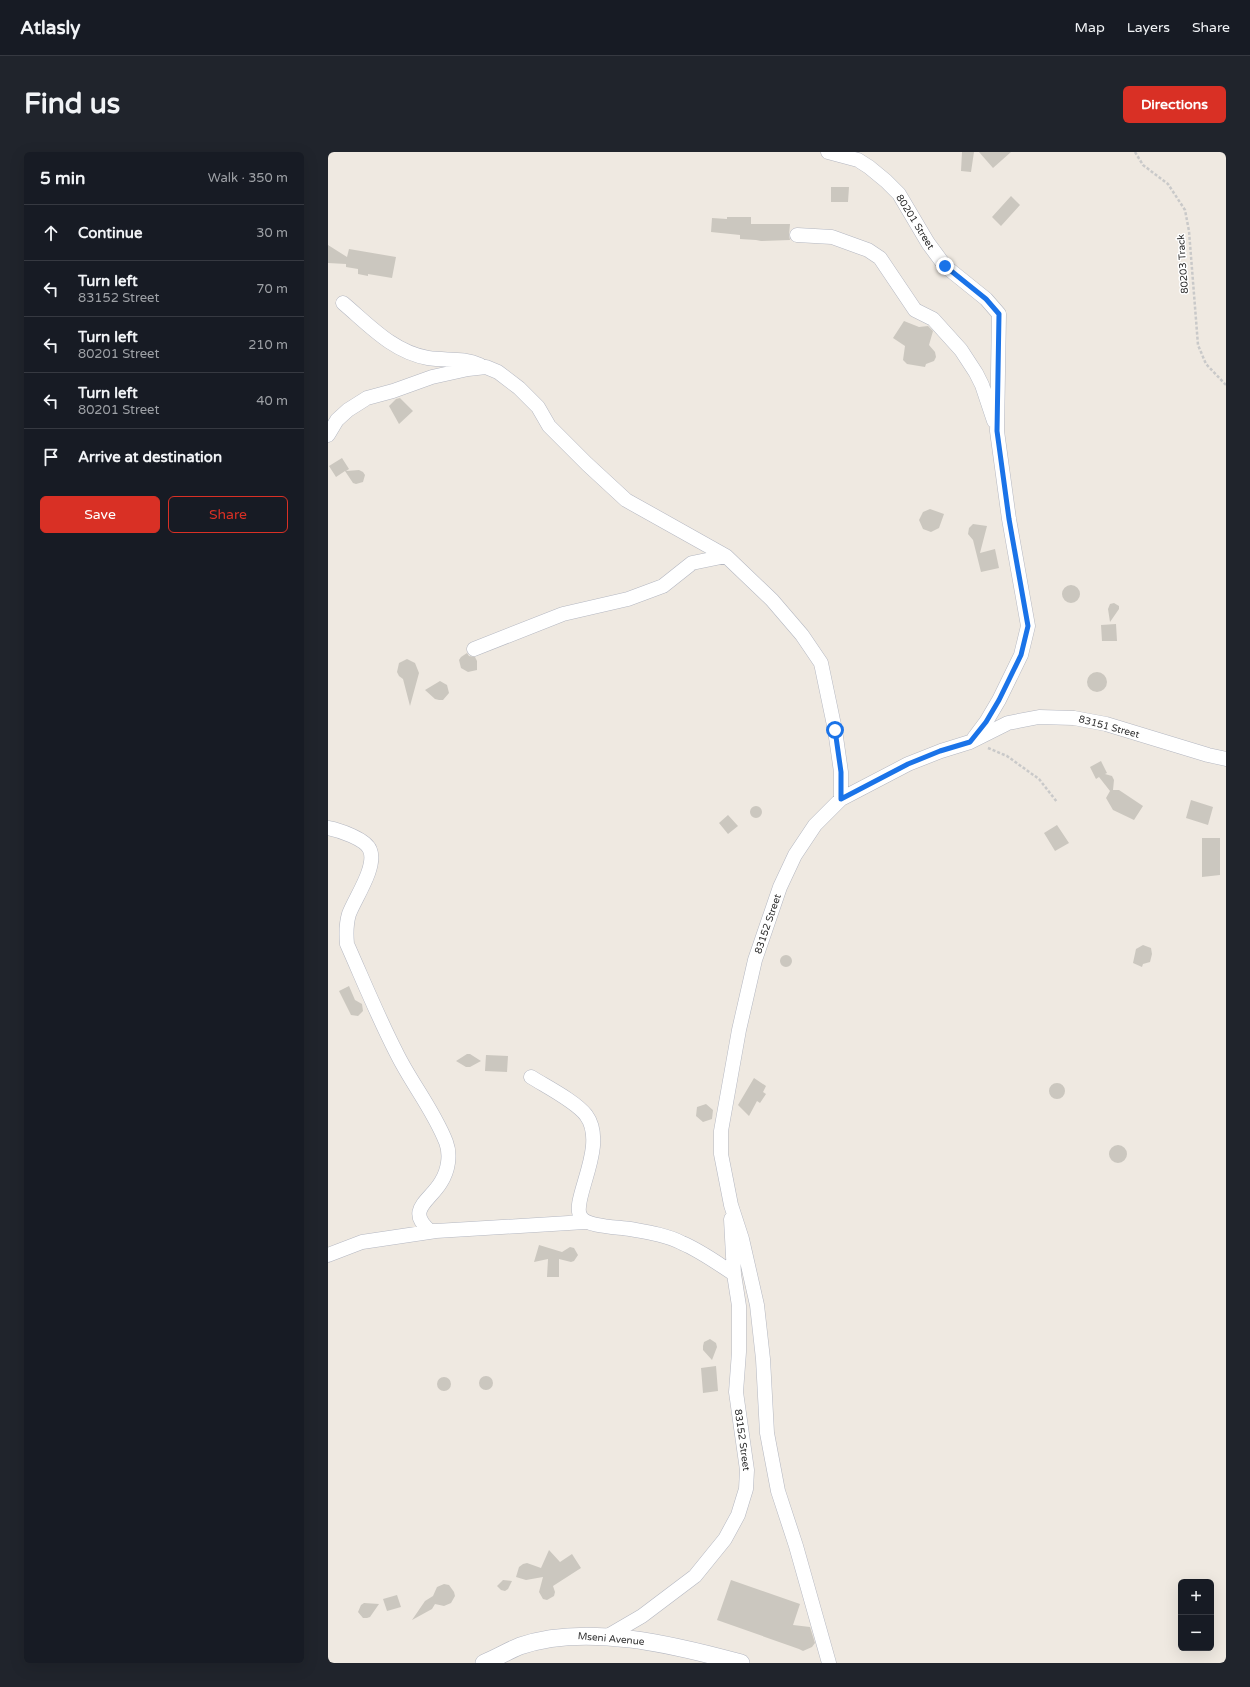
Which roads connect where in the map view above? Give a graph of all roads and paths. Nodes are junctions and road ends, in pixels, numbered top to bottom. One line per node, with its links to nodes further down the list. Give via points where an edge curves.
1 (828, 152): 7 (street, 80201 Street, via 858,160 886,181 899,194 945,266 986,299 999,314)
2 (1135, 152): 6 (path, 80203 Track, via 1142,165 1168,184 1185,210 1198,345 1206,364)
3 (797, 235): 7 (street, via 832,237 868,250 880,258 915,310 932,319 962,350 982,385)
4 (343, 303): 5 (street, via 393,345 428,358 470,360)
5 (486, 367): 8 (street, via 432,377 367,398 337,420); 9 (street, via 498,372 519,388 538,407 549,426 626,500)
6 (1226, 385)
7 (997, 431): 11 (street, 80201 Street, via 1028,626 1021,655 999,700)
8 (328, 434)
9 (726, 556): 10 (street, via 692,563 663,586 628,599 563,614); 13 (street, via 772,600 802,635 821,663 835,730 841,772)
10 (474, 649)
11 (970, 742): 12 (street, 83151 Street, via 1008,723 1039,717 1074,718 1106,724); 13 (street, 83152 Street, via 908,764); 14 (path, via 1007,756 1039,779)
12 (1226, 759)
13 (841, 799): 17 (street, 83152 Street, via 815,825 795,855 780,887 755,960 739,1030 722,1130 720,1154)
14 (1057, 802)
15 (328, 828): 19 (street, via 360,840 371,851 369,868 349,914 345,931 347,944 396,1053 437,1120 446,1142 446,1171 419,1212 421,1224 430,1232)
16 (531, 1077): 18 (street, via 580,1109 590,1124 593,1146 578,1208 580,1217)
17 (731, 1205): 21 (street, 83152 Street); 25 (street, 83152 Street, via 758,1304 767,1433 775,1477)
18 (585, 1222): 19 (street); 21 (street, via 681,1242)
19 (436, 1231): 20 (street, via 362,1242)
20 (328, 1255)
21 (734, 1274): 22 (street, 83152 Street, via 739,1306 736,1392 747,1470 746,1489 738,1515 725,1539 696,1576 642,1616)
22 (606, 1637): 23 (street, Mseni Avenue, via 575,1635 548,1640 521,1646); 24 (street, Mseni Avenue, via 665,1644)
23 (484, 1663)
24 (740, 1663)
25 (829, 1663)

